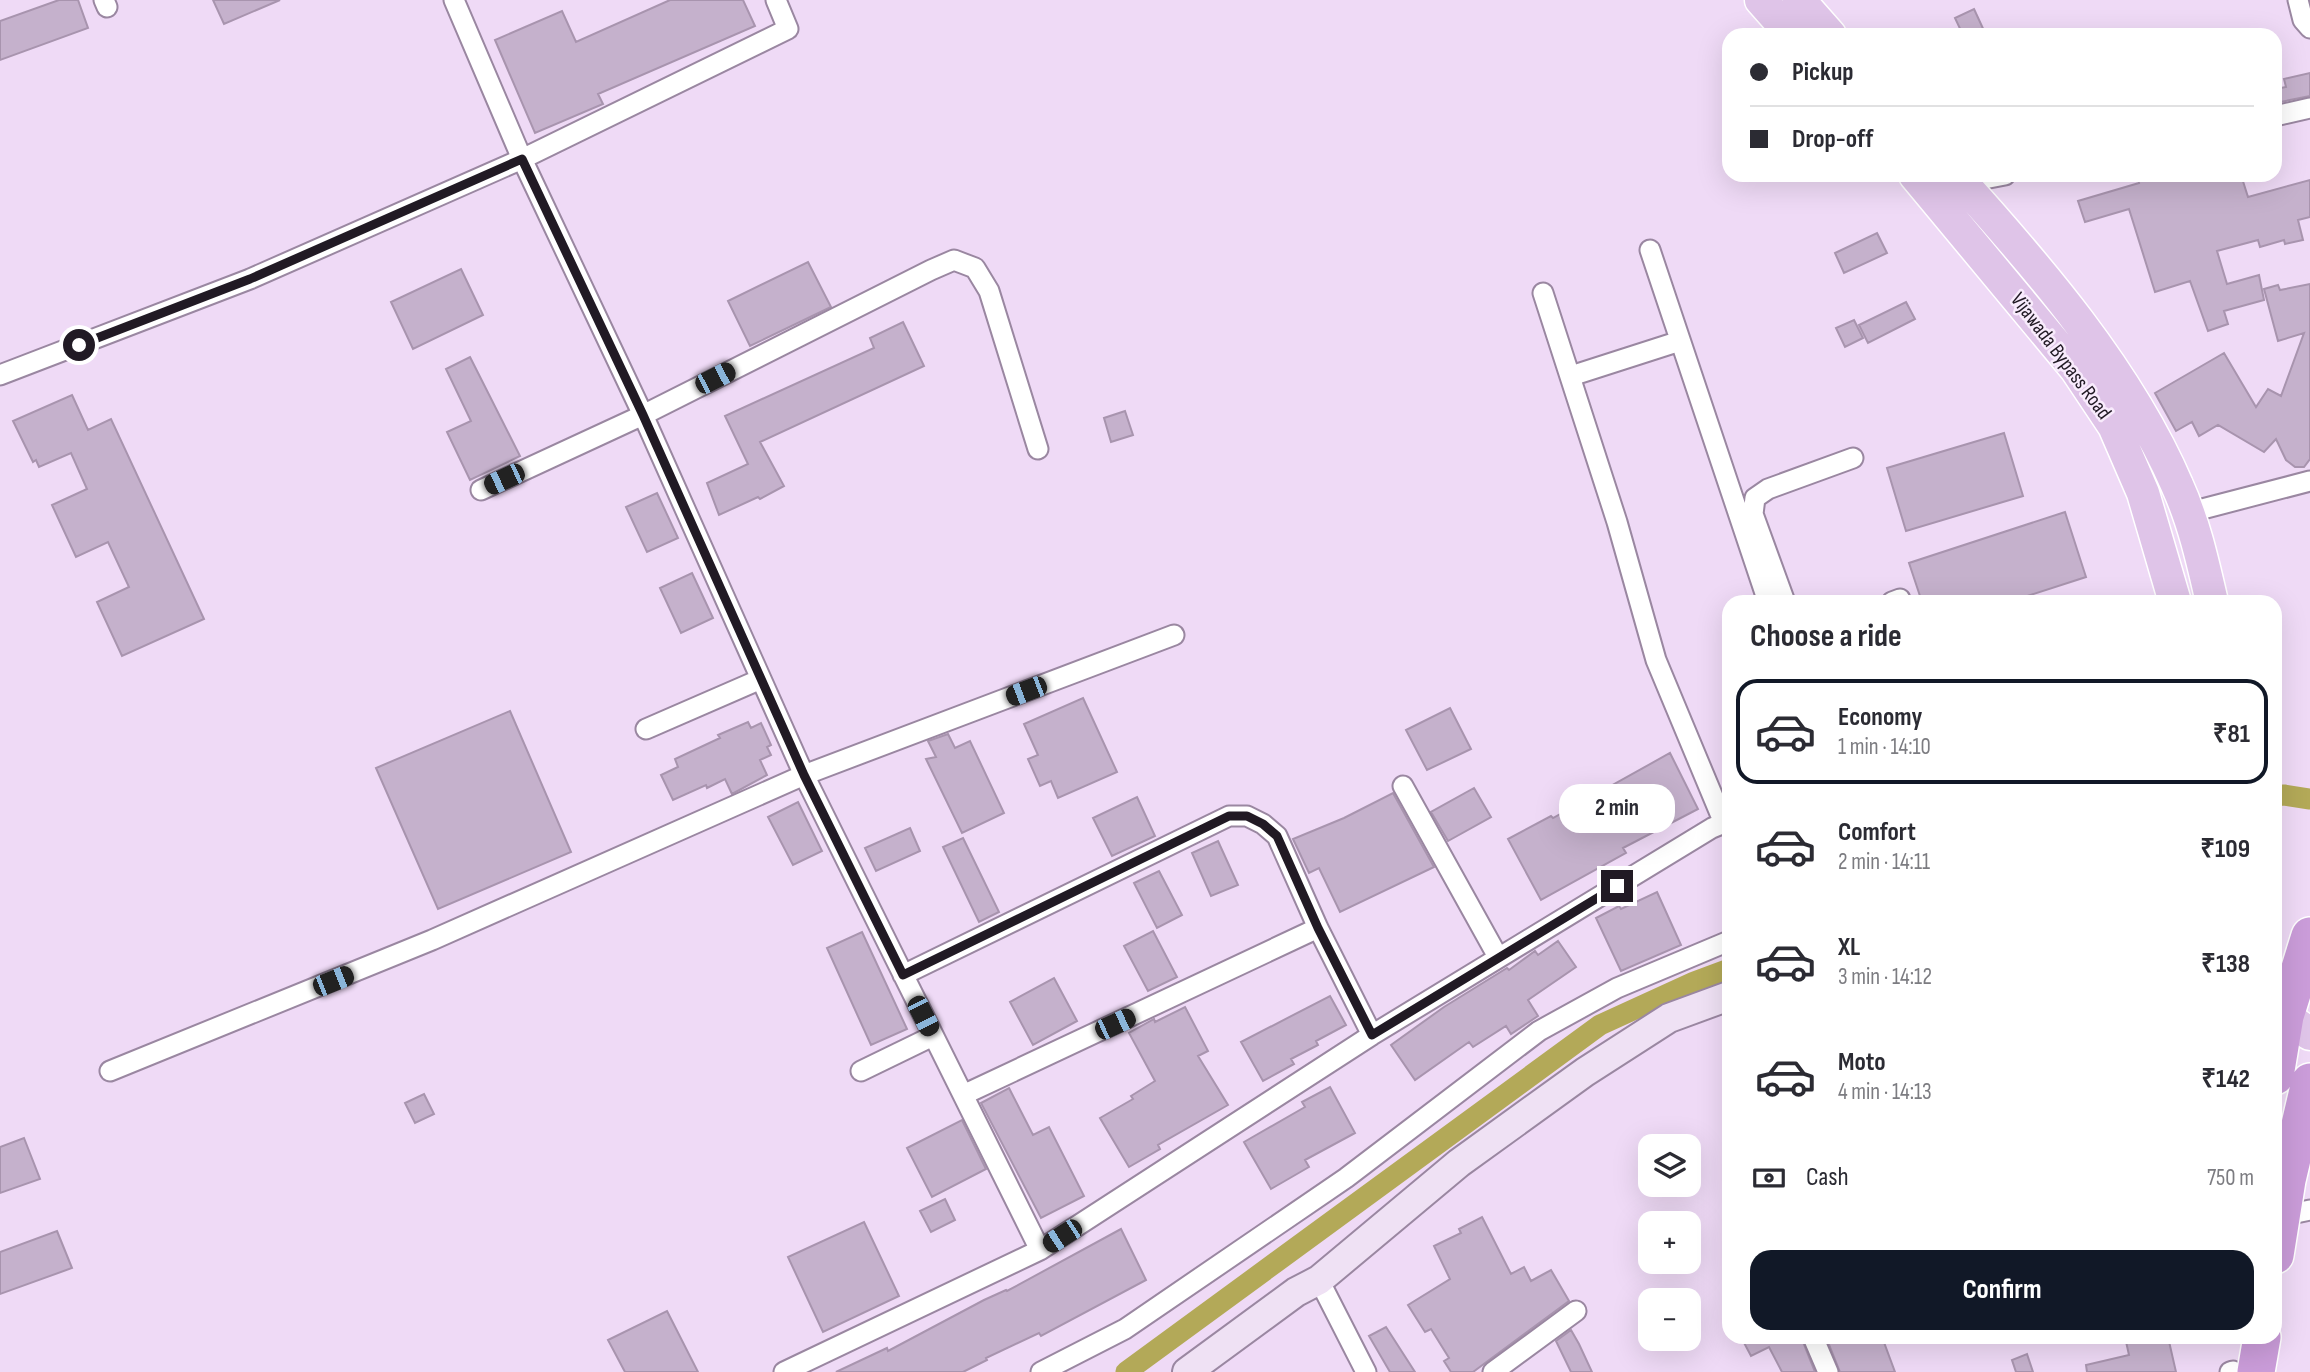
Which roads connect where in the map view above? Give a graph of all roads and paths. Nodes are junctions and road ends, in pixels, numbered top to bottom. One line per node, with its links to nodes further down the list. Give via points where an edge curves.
1 (454, 0): 11 (street)
2 (776, 0): 11 (street, via 788,29)
3 (1761, 0): 6 (main road)
4 (1800, 0): 7 (main road)
5 (2298, 0): 8 (street)
6 (1786, 28)
7 (1824, 28)
8 (2310, 28)
9 (2310, 108): 10 (street)
10 (2282, 114)
11 (522, 159): 17 (street, via 250,279); 19 (street)
12 (1921, 182): 27 (main road, Vijawada Bypass Road, via 2076,369 2114,426 2143,493)
13 (1962, 182): 24 (main road, Vijawada Bypass Road, via 2104,357 2140,413)
14 (1650, 250): 16 (street)
15 (1543, 293): 18 (street)
16 (1680, 341): 18 (street); 25 (street)
17 (0, 375)
18 (1571, 376): 34 (street, via 1656,660)
19 (643, 415): 20 (street, via 954,260 975,268 989,290); 23 (street); 30 (street)
20 (1038, 449)
21 (1853, 458): 26 (street, via 1755,498 1753,514)
22 (2310, 481): 24 (street)
23 (481, 490)
24 (2188, 513): 28 (main road, Vijawada Bypass Road)
25 (1766, 595)
26 (1782, 595)
27 (2173, 595)
28 (2211, 595)
29 (1174, 635): 32 (street)
30 (761, 679): 31 (street); 32 (street)
31 (646, 729)
32 (804, 775): 40 (street); 46 (street, via 432,940)
33 (1403, 786): 39 (street)
34 (1722, 813)
35 (1722, 824): 39 (street)
36 (1318, 928): 40 (street, via 1277,836 1247,816 1229,816); 43 (street); 49 (street)
37 (2310, 936): 42 (highway)
38 (1722, 944): 59 (street, via 1617,988 1539,1031 1346,1178 1125,1329)
39 (1498, 957): 43 (street)
40 (903, 975): 44 (street)
41 (1722, 999): 53 (street, via 1669,1018 1585,1072 1460,1163)
42 (2290, 1016): 45 (highway)
43 (1372, 1035): 52 (street)
44 (933, 1036): 47 (street); 49 (street)
45 (2282, 1048)
46 (110, 1071)
47 (862, 1071)
48 (2310, 1085): 50 (highway, via 2287,1180)
49 (963, 1095): 52 (street)
50 (2296, 1213): 51 (highway)
51 (2282, 1241)
52 (1040, 1250): 58 (street)
53 (1319, 1280): 60 (street); 61 (street)
54 (1576, 1311): 62 (street)
55 (1816, 1344): 63 (street)
56 (2236, 1344): 64 (highway)
57 (2261, 1344): 65 (highway)
58 (784, 1372)
59 (1041, 1372)
60 (1186, 1372)
61 (1366, 1372)
62 (1493, 1372)
63 (1828, 1372)
64 (2232, 1372)
65 (2256, 1372)

